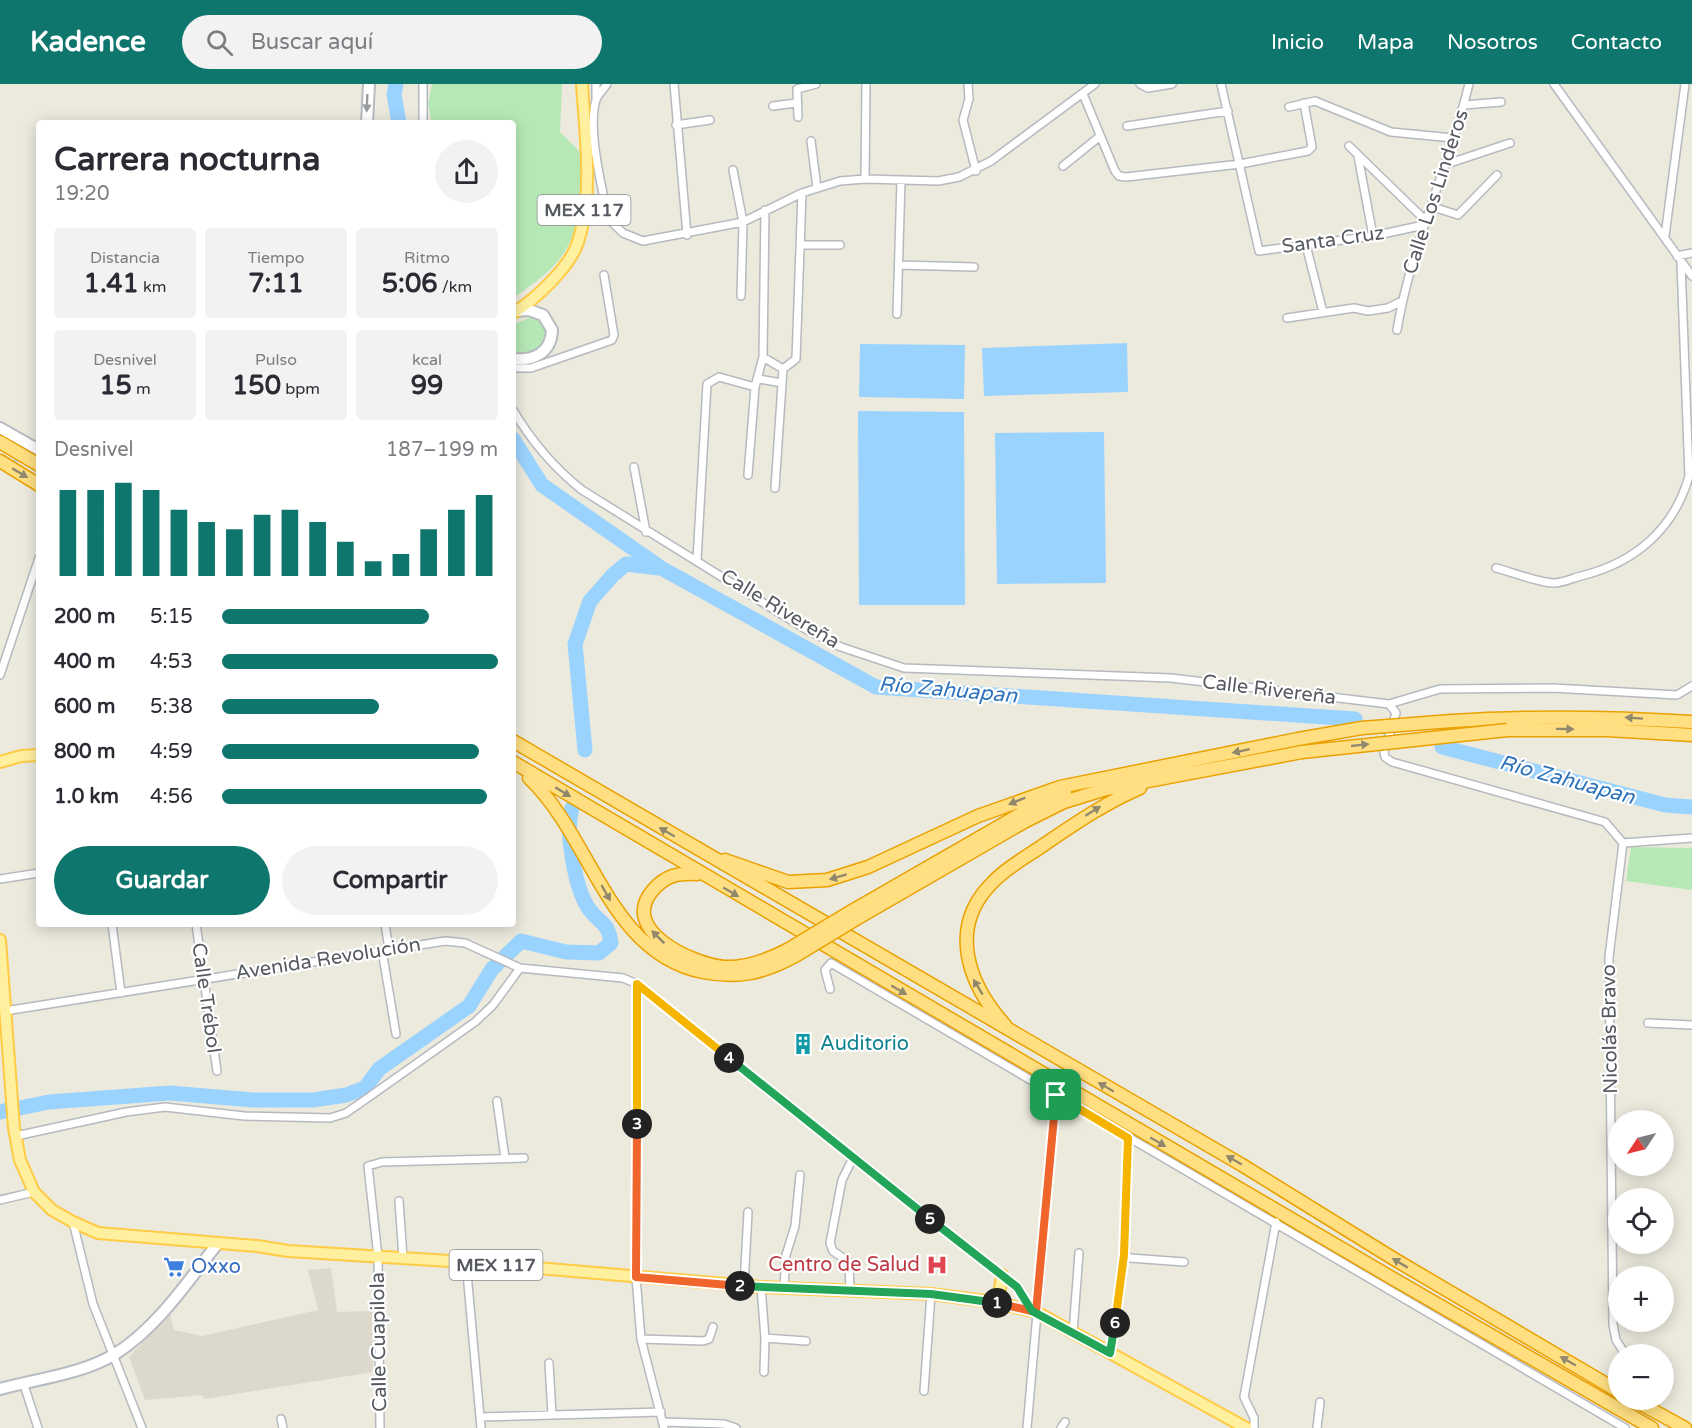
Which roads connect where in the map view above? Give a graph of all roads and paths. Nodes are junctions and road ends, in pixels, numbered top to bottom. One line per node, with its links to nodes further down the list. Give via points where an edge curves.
1 (369, 84): 27 (main road, one-way to 27)
2 (423, 84): 28 (street)
3 (582, 84): 48 (main road, MEX 117)
4 (596, 84): 18 (street)
5 (607, 84): 18 (street)
6 (674, 84): 30 (street)
7 (816, 84): 20 (street, via 797,88)
8 (866, 84): 44 (street)
9 (968, 84): 42 (street, via 969,99 963,120)
10 (1095, 84): 17 (street)
11 (1140, 84): 12 (street, via 1148,88)
12 (1172, 84)
13 (1221, 84): 25 (street)
14 (1469, 84): 22 (street, Calle Los Linderos)
15 (1554, 84): 56 (street)
16 (1685, 84): 56 (street)
17 (1083, 94): 32 (street); 42 (street)
18 (596, 99): 51 (street, via 598,172)
19 (1502, 102): 22 (street)
20 (796, 103): 23 (street); 26 (street)
21 (1304, 103): 24 (street); 33 (street, via 1315,101 1391,132); 38 (street, via 1311,149)
22 (1464, 105): 33 (street, Calle Los Linderos)
23 (773, 106)
24 (1289, 107)
25 (1228, 111): 31 (street); 38 (street)
26 (798, 117)
27 (368, 120)
28 (423, 120)
29 (710, 120): 30 (street)
30 (676, 125): 54 (street)
31 (1127, 126)
32 (1099, 137): 38 (street, via 1119,176); 40 (street)
33 (1453, 138): 39 (street, Calle Los Linderos)
34 (811, 141): 46 (street)
35 (1510, 143): 39 (street)
36 (1349, 146): 37 (street)
37 (1358, 155): 53 (street); 55 (street)
38 (1240, 164): 59 (street, Santa Cruz, via 1259,251)
39 (1444, 165): 49 (street, Calle Los Linderos)
40 (1063, 166)
41 (733, 170): 52 (street)
42 (976, 171): 45 (street, via 938,181)
43 (1497, 175): 49 (street, via 1458,215)
44 (865, 179): 45 (street); 46 (street)
45 (901, 181): 62 (street)
46 (818, 188): 47 (street)
47 (801, 193): 50 (street); 57 (street)
48 (586, 197): 51 (street); 68 (main road, MEX 117, via 578,243 539,294)
49 (1430, 206): 53 (street, Calle Los Linderos)
50 (765, 210): 52 (street); 74 (street)
51 (608, 219): 54 (street, via 623,234 643,241)
52 (743, 222): 54 (street); 66 (street)
53 (1425, 222): 55 (street, Santa Cruz); 67 (street, Calle Los Linderos)
54 (687, 235)
55 (1373, 236): 59 (street, Santa Cruz)
56 (1665, 236): 61 (street)
57 (801, 245): 58 (street); 77 (street, via 796,359)
58 (840, 245)
59 (1306, 245): 70 (street)
60 (1692, 253): 61 (street)
61 (1679, 260): 65 (street); 94 (street, via 1689,476 1682,501 1663,529 1634,554 1599,572 1554,583)
62 (899, 265): 63 (street); 71 (street)
63 (974, 267)
64 (604, 275): 76 (street, via 612,340 531,368)
65 (1692, 276)
66 (741, 296)
67 (1402, 301): 70 (street, via 1368,311 1354,308); 73 (street, Calle Los Linderos)
68 (516, 311)
69 (516, 312): 75 (main road, via 529,310 543,315 552,330 552,340 541,354)
70 (1323, 312): 72 (street)
71 (897, 314)
72 (1287, 318)
73 (1397, 330)
74 (763, 357): 77 (street); 78 (street)
75 (516, 359)
76 (516, 368)
77 (783, 369): 79 (street)
78 (759, 379): 79 (street); 80 (street)
79 (782, 383): 90 (street)
80 (755, 387): 88 (street); 92 (street, via 719,377 707,384)
81 (516, 415): 91 (street, Calle Rivereña, via 553,466)
82 (0, 428): 84 (main road)
83 (0, 442): 86 (highway)
84 (36, 448)
85 (0, 461): 89 (highway, one-way to 89)
86 (36, 463)
87 (634, 467): 91 (street)
88 (748, 475)
89 (36, 483)
90 (775, 488)
91 (646, 532): 92 (street, Calle Rivereña)
92 (697, 560): 97 (street, Calle Rivereña, via 807,630 840,647 904,668 1171,678)
93 (36, 567): 95 (street)
94 (1497, 568)
95 (0, 675)
96 (1692, 686): 97 (street, via 1677,695 1553,688 1440,689)
97 (1389, 704): 110 (street, via 1396,713 1384,752 1392,762 1605,822)
98 (1692, 722): 108 (highway, one-way to 108, bridge, via 1563,717 1362,728)
99 (1692, 735): 107 (highway, one-way to 99, bridge, via 1302,752 1507,730)
100 (516, 743): 111 (highway, one-way to 100)
101 (36, 748): 103 (main road)
102 (36, 755): 103 (main road)
103 (21, 756): 104 (main road)
104 (0, 762)
105 (516, 765): 113 (highway, one-way to 113)
106 (516, 766): 122 (highway, one-way to 122, via 548,796 614,907 644,941 669,961 726,977 756,974)
107 (1169, 776): 115 (highway, via 1064,802); 132 (highway, one-way to 107, via 992,1011 972,978 967,958 968,928 977,902 993,881 1087,815 1111,800)
108 (1094, 781): 111 (highway, one-way to 111, via 1027,797 868,867 827,880 788,882 732,861); 115 (highway, via 1029,809)
109 (1692, 838): 110 (street)
110 (1623, 843): 169 (street, Nicolás Bravo, via 1609,957 1613,1324)
111 (718, 861): 132 (highway)
112 (36, 873): 114 (street)
113 (701, 874): 122 (highway, one-way to 113, via 725,967 674,952 653,934 644,915 646,897 659,882 675,873); 196 (highway, one-way to 196)
114 (0, 879)
115 (854, 915): 122 (highway, bridge)
116 (112, 927): 127 (street)
117 (196, 927): 124 (street, Calle Trébol)
118 (385, 927): 120 (street)
119 (0, 940): 121 (main road, MEX 117)
120 (386, 949): 123 (street, Avenida Revolución, via 456,941); 124 (street, Avenida Revolución); 131 (street)
121 (1, 952): 128 (main road, MEX 117)
122 (792, 953)
123 (517, 966): 125 (street, Avenida Revolución, via 608,975); 136 (street, via 493,1005 474,1022 346,1113 330,1118 244,1116 165,1107)
124 (203, 979): 127 (street, Avenida Revolución); 133 (street, Calle Trébol)
125 (637, 984): 140 (street, Avenida Revolución); 156 (street)
126 (830, 989): 134 (street, via 825,970 831,963)
127 (121, 993): 128 (street, Avenida Revolución)
128 (5, 1011): 136 (main road, MEX 117)
129 (1648, 1023): 130 (street)
130 (1692, 1025)
131 (396, 1034)
132 (1013, 1034): 175 (highway, one-way to 132, via 1242,1165)
133 (217, 1071)
134 (1056, 1095): 137 (street); 163 (street)
135 (497, 1101): 138 (street)
136 (15, 1132): 142 (main road, MEX 117, via 20,1160)
137 (1128, 1138): 147 (street); 150 (street)
138 (505, 1158): 139 (street); 151 (street, Calle Cuapilola, via 382,1162 368,1166)
139 (524, 1158)
140 (853, 1158): 155 (street, Avenida Revolución); 160 (street, via 842,1180 830,1243 833,1251 849,1262)
141 (800, 1175): 159 (street)
142 (34, 1192): 143 (street); 146 (main road, MEX 117, via 52,1210)
143 (0, 1200)
144 (399, 1201): 152 (street)
145 (748, 1212): 157 (street)
146 (73, 1222): 148 (main road, MEX 117, via 99,1233); 171 (street, via 93,1304)
147 (1276, 1222): 193 (street, via 1244,1398 1254,1418); 195 (street)
148 (218, 1243): 151 (main road, MEX 117); 171 (main road, via 180,1293)
149 (1079, 1253): 165 (street)
150 (1124, 1255): 154 (street); 170 (street)
151 (378, 1257): 152 (main road, MEX 117); 188 (street, Calle Cuapilola)
152 (403, 1258): 153 (main road, MEX 117)
153 (466, 1262): 156 (main road, MEX 117); 182 (street)
154 (1184, 1262)
155 (1002, 1275): 162 (main road, via 999,1296); 163 (street, Avenida Revolución)
156 (636, 1277): 157 (main road, MEX 117); 167 (street)
157 (744, 1286): 158 (main road, MEX 117)
158 (761, 1287): 159 (main road, MEX 117); 166 (street)
159 (784, 1288): 160 (main road, MEX 117)
160 (850, 1291): 161 (main road, MEX 117)
161 (931, 1294): 162 (main road, MEX 117); 177 (street)
162 (994, 1302): 163 (main road, MEX 117)
163 (1034, 1311): 165 (main road, MEX 117); 191 (street)
164 (713, 1327): 167 (street, via 709,1339 703,1341)
165 (1073, 1332): 170 (main road, MEX 117)
166 (765, 1338): 168 (street); 173 (street)
167 (641, 1339): 180 (street)
168 (806, 1341)
169 (1619, 1344)
170 (1110, 1353): 192 (main road, MEX 117)
171 (114, 1355): 174 (main road); 186 (street)
172 (549, 1363): 181 (street)
173 (764, 1372)
174 (23, 1382): 176 (main road); 185 (street)
175 (1608, 1384)
176 (1, 1386)
177 (924, 1391)
178 (1320, 1402): 194 (street)
179 (1652, 1410): 197 (highway)
180 (661, 1412): 181 (street); 184 (street)
181 (552, 1415): 182 (street)
182 (480, 1417): 189 (street)
183 (281, 1419): 187 (street)
184 (664, 1425): 190 (street, via 724,1424)
185 (38, 1428)
186 (142, 1428)
187 (283, 1428)
188 (380, 1428)
189 (481, 1428)
190 (736, 1428)
191 (1028, 1428)
192 (1246, 1428)
193 (1254, 1428)
194 (1317, 1428)
195 (1625, 1428)
196 (1652, 1428)
197 (1685, 1428)

